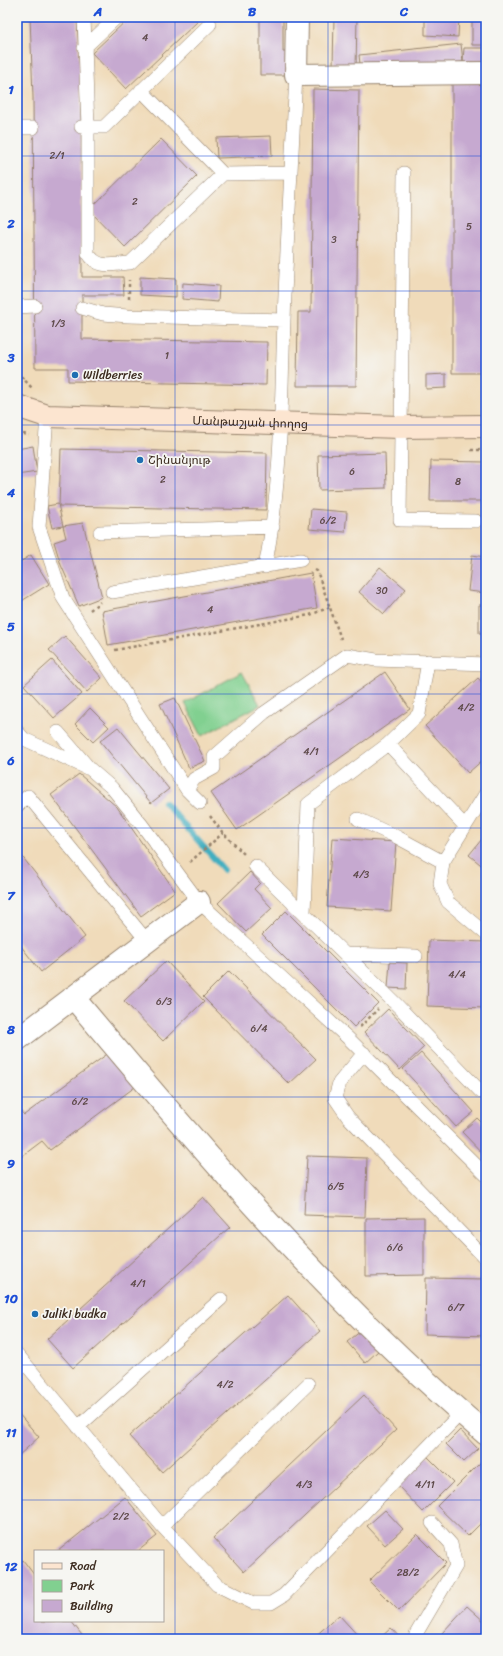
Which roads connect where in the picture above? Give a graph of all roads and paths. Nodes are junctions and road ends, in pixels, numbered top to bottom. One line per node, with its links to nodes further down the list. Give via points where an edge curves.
1 (20, 17): 5 (path)
2 (84, 17): 7 (lane)
3 (116, 17): 7 (lane)
4 (297, 17): 9 (street)
5 (17, 22)
6 (210, 24): 10 (lane)
7 (84, 48): 11 (lane)
8 (486, 73): 9 (street)
9 (296, 75): 14 (lane)
10 (142, 90): 11 (lane, via 104,127); 16 (lane)
11 (84, 127): 17 (lane, via 88,253 93,261 99,264)
12 (17, 128): 13 (lane)
13 (33, 128)
14 (291, 173): 16 (lane); 22 (lane)
15 (404, 173): 29 (lane)
16 (223, 174): 17 (lane)
17 (130, 263): 21 (path)
18 (35, 306): 19 (lane)
19 (17, 307)
20 (82, 308): 21 (lane, via 103,314)
21 (128, 316): 22 (lane)
22 (284, 320): 27 (lane)
23 (17, 372): 24 (path)
24 (32, 388)
25 (17, 406): 26 (street, Մանթաշյան փողոց)
26 (47, 416): 27 (street, Մանթաշյան փողոց); 39 (lane, via 39,527 62,598)
27 (281, 424): 29 (street, Մանթաշյան փողոց); 33 (lane)
28 (486, 426): 29 (street, Մանթաշյան փողոց)
29 (400, 427): 32 (lane, via 400,520)
30 (17, 433): 31 (path)
31 (35, 436)
32 (476, 521)
33 (273, 528): 34 (lane); 36 (lane)
34 (100, 532)
35 (301, 560): 36 (lane); 38 (path, via 317,571)
36 (265, 567): 37 (lane)
37 (112, 592): 39 (path)
38 (330, 607): 40 (path); 41 (path, via 310,615 115,650)
39 (77, 621): 41 (lane)
40 (347, 655): 42 (lane, via 376,660); 48 (lane, via 264,713 214,757 214,768 194,779)
41 (102, 659): 48 (lane)
42 (428, 662): 43 (lane); 46 (lane, via 419,714)
43 (486, 664)
44 (58, 732): 47 (lane)
45 (19, 738): 47 (lane)
46 (388, 744): 53 (lane); 59 (lane, via 308,804)
47 (90, 769): 58 (lane, via 117,794)
48 (187, 790): 50 (lane)
49 (486, 793): 53 (lane)
50 (200, 803): 54 (path)
51 (17, 806): 61 (lane, via 28,796)
52 (358, 819): 56 (lane)
53 (466, 826): 56 (lane)
54 (223, 833): 55 (path); 57 (path)
55 (201, 853)
56 (443, 862): 60 (lane, via 440,884 448,902)
57 (256, 866): 59 (lane)
58 (199, 902): 61 (street); 66 (lane)
59 (304, 913): 62 (lane)
60 (486, 934)
61 (146, 941): 64 (street)
62 (345, 954): 63 (lane); 67 (lane)
63 (416, 956)
64 (73, 997): 65 (street); 73 (street, via 182,1128 340,1299)
65 (17, 1040)
66 (364, 1053): 68 (lane); 69 (lane, via 339,1083 335,1098 348,1117)
67 (481, 1092)
68 (486, 1174)
69 (486, 1259)
70 (221, 1299): 74 (lane)
71 (17, 1354): 74 (lane)
72 (308, 1384): 77 (lane)
73 (461, 1413): 75 (street); 77 (lane, via 284,1595 271,1603 253,1603 217,1585)
74 (78, 1427): 77 (lane)
75 (486, 1434)
76 (432, 1523): 78 (lane, via 451,1544 456,1566)
77 (162, 1526)
78 (415, 1639)

